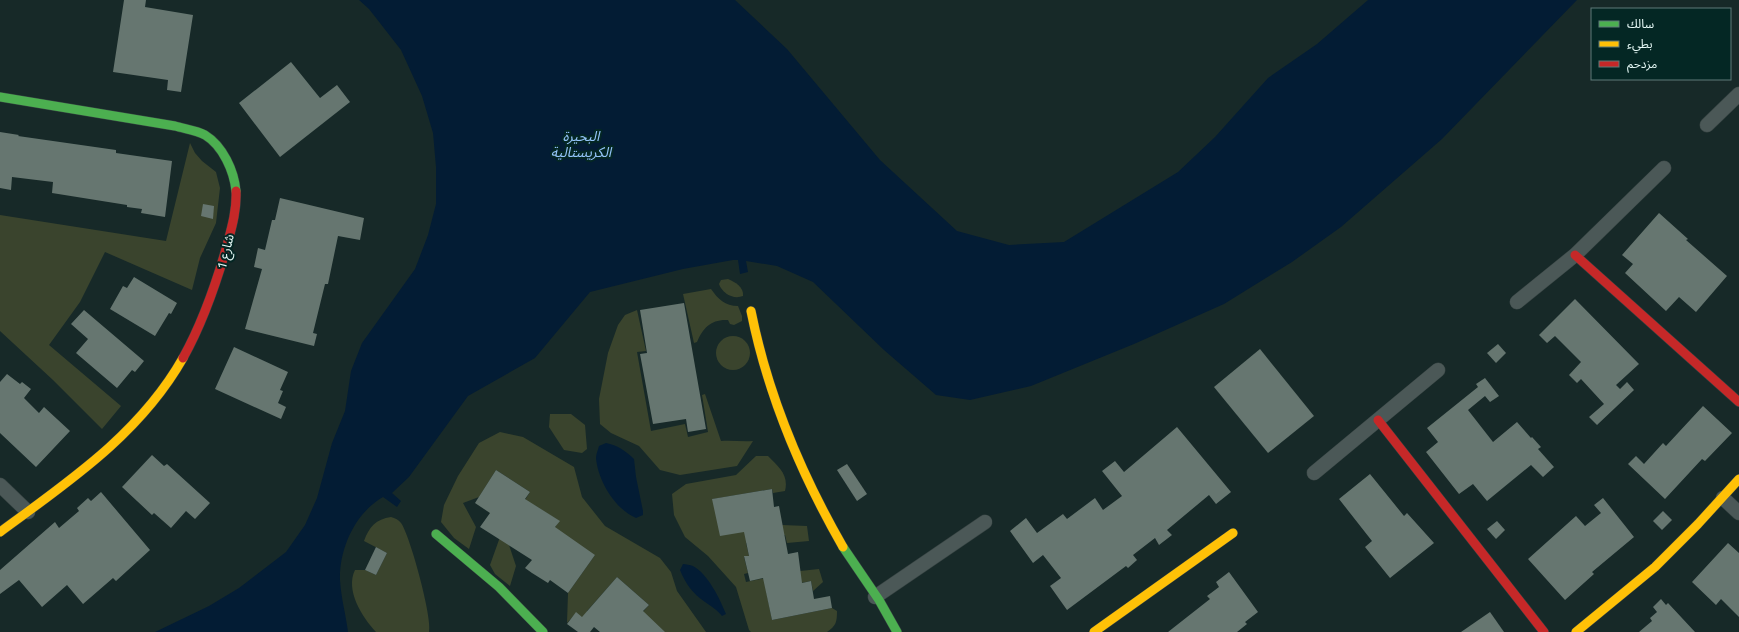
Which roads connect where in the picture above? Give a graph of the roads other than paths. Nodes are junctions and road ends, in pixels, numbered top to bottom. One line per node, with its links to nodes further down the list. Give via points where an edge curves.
1 (1739, 94): 3 (street)
2 (0, 98): 15 (street, شارع 1, via 175,126 203,134 211,140 229,164 234,179 232,225 215,287 197,329 163,388 150,406 103,453)
3 (1707, 125)
4 (1664, 168): 5 (street)
5 (1575, 255): 6 (street); 9 (street)
6 (1518, 302)
7 (751, 311): 21 (street, via 758,351 784,429 814,494 844,549)
8 (1438, 370): 10 (street)
9 (1739, 402)
10 (1378, 420): 11 (street); 25 (street)
11 (1314, 473)
12 (1739, 479): 14 (street)
13 (0, 484): 15 (street)
14 (1723, 498): 16 (street); 26 (street, via 1647,574)
15 (28, 512): 18 (street, شارع 1)
16 (1739, 513)
17 (985, 522): 21 (street)
18 (0, 532)
19 (1233, 533): 24 (street)
20 (436, 534): 22 (street, via 499,587)
21 (875, 597): 23 (street)
22 (543, 632)
23 (897, 632)
24 (1094, 632)
25 (1544, 632)
26 (1576, 632)

